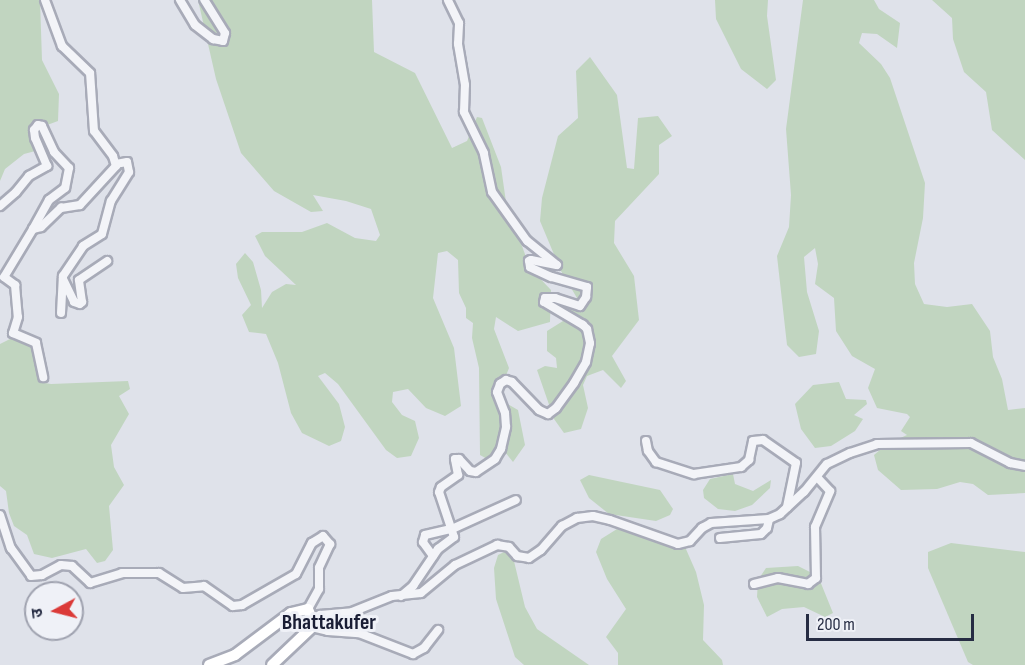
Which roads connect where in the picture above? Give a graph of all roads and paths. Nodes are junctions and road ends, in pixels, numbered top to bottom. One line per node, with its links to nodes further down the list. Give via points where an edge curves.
1 (45, 0): 5 (street, via 62,46 90,73 94,131)
2 (180, 0): 3 (street, via 195,25 213,39 223,41 225,33)
3 (204, 0)
4 (448, 0): 19 (street, via 458,21 464,112 484,153 493,195 527,241 557,265 531,260 531,268 587,287 580,306 555,298 545,298 543,302 583,325 590,343 586,362 574,383 548,414 512,382 500,384 497,392 506,428 501,449 495,459 476,472 455,459 458,475 439,492)
5 (116, 164): 7 (street, via 80,205 61,208 41,227); 9 (street, via 127,162 129,170 111,201 103,232 83,246)
6 (0, 206): 7 (street, via 29,176 46,168 34,131 41,125 54,152 69,168 65,188 49,200)
7 (33, 229): 11 (street, via 4,277 15,285 18,317 13,333 36,343)
8 (107, 261): 9 (street, via 79,280 80,304 74,302)
9 (62, 278): 10 (street)
10 (61, 313)
11 (43, 377)
12 (646, 441): 16 (street, via 656,462 694,474 741,467 749,460 753,441 763,440 796,463)
13 (1025, 466): 14 (street, via 1010,463 971,443 884,443 837,458)
14 (817, 477): 16 (street); 22 (street, via 830,491 815,527 816,578 808,584 778,578)
15 (516, 500): 19 (street)
16 (787, 508): 18 (street)
17 (0, 515): 24 (street, via 11,548 32,576 61,565 72,566 90,583 122,573 159,573 183,588 209,588 233,606 242,605 296,574 312,543 323,536 330,544 319,568 319,589)
18 (769, 519): 20 (street, via 761,534); 23 (street, via 711,523 690,541 678,544 610,520 577,518 562,526 535,555 524,559 509,547 496,545 455,565 421,593)
19 (453, 528): 21 (street, via 454,537); 21 (street, via 423,537)
20 (720, 538)
21 (433, 556): 23 (street, via 413,586)
22 (754, 584)
23 (401, 596): 25 (street, via 384,598 352,612 320,615)
24 (308, 609): 25 (highway); 27 (highway, via 291,613 235,655)
25 (312, 624): 26 (street, via 358,633 413,654 424,648); 28 (highway)
26 (438, 630)
27 (209, 665)
28 (272, 665)

